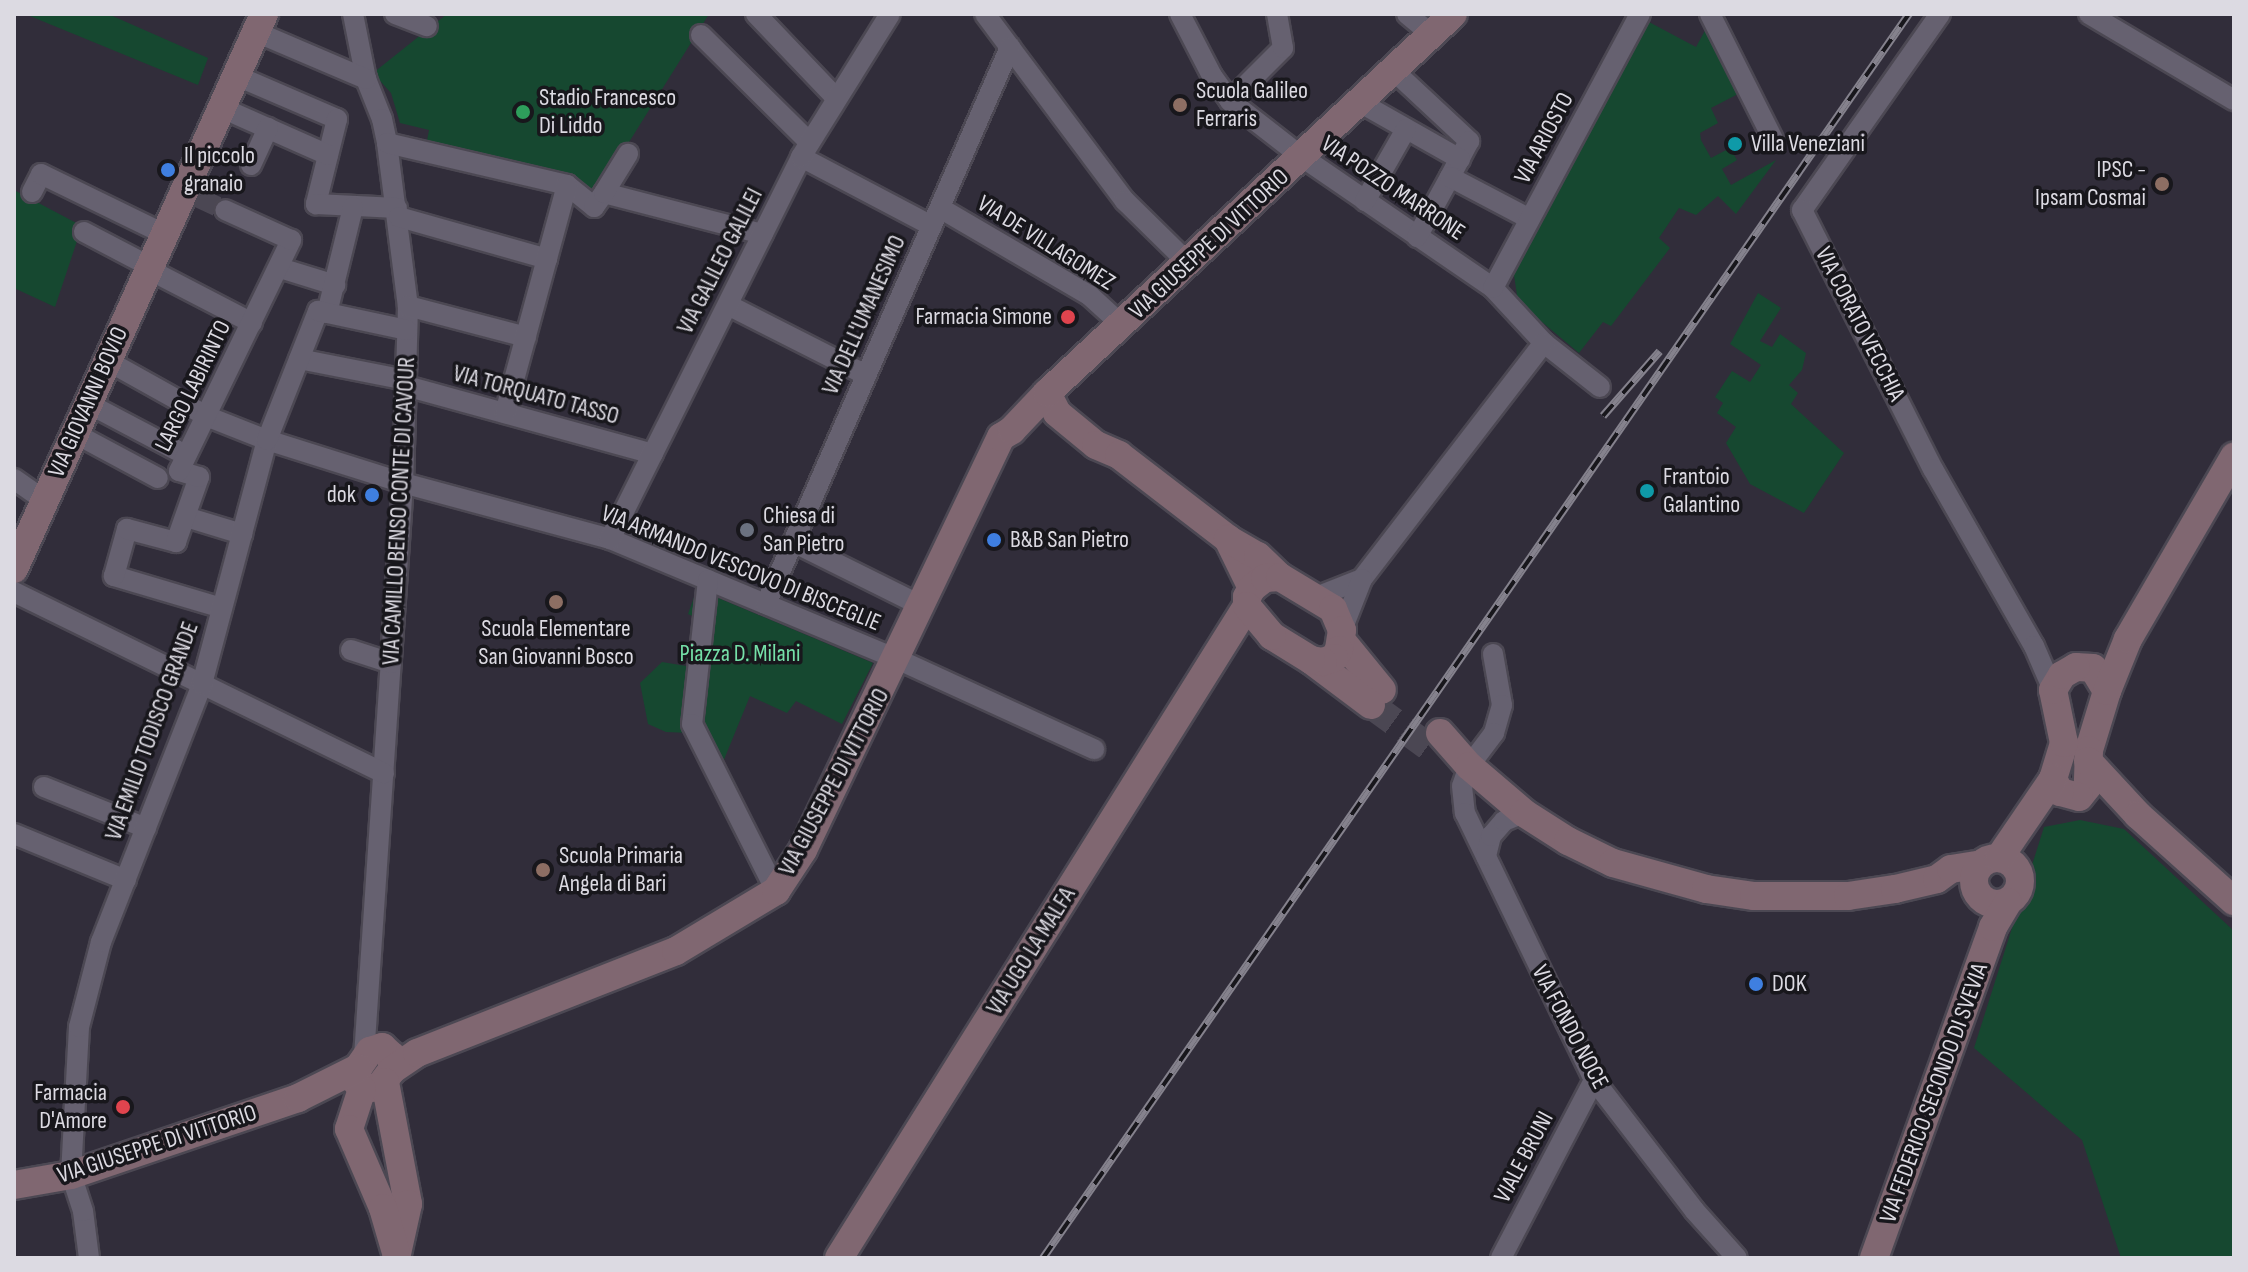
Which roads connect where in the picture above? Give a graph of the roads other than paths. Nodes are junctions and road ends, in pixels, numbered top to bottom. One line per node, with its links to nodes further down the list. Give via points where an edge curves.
1 (353, 14): 21 (street, VIA CAMILLO BENSO CONTE DI CAVOUR)
2 (395, 14): 15 (street)
3 (756, 14): 22 (street)
4 (889, 14): 22 (street, VIA GALILEO GALILEI)
5 (985, 14): 18 (street)
6 (1180, 14): 24 (street, VIA POZZO MARRONE)
7 (1277, 14): 24 (street, via 1283,48)
8 (1407, 14): 16 (street)
9 (1453, 14): 16 (street, VIA GIUSEPPE DI VITTORIO)
10 (1640, 14): 45 (street, VIA ARIOSTO)
11 (1710, 14): 29 (street)
12 (1940, 14): 101 (street, VIA CORATO VECCHIA, via 1802,210 1933,469)
13 (2089, 14): 23 (street)
14 (260, 23): 20 (street, VIA GIOVANNI BOVIO); 21 (street)
15 (427, 26)
16 (1431, 34): 19 (street, VIA GIUSEPPE DI VITTORIO)
17 (701, 35): 31 (street, VIA DE VILLAGOMEZ)
18 (1010, 47): 44 (street, VIA DELL'UMANESIMO); 51 (street, via 1125,201)
19 (1394, 71): 25 (street, VIA GIUSEPPE DI VITTORIO); 35 (street)
20 (237, 76): 26 (street, VIA GIOVANNI BOVIO); 33 (street, via 337,119)
21 (366, 79): 30 (street, VIA CAMILLO BENSO CONTE DI CAVOUR)
22 (837, 99): 31 (street, VIA GALILEO GALILEI)
23 (2234, 100)
24 (1230, 101): 34 (street, VIA POZZO MARRONE)
25 (1361, 103): 28 (street); 34 (street, VIA GIUSEPPE DI VITTORIO)
26 (222, 108): 27 (street); 47 (street, VIA GIOVANNI BOVIO, via 192,194)
27 (268, 128): 33 (street); 36 (street)
28 (1406, 129): 35 (street); 40 (street)
29 (1773, 139)
30 (387, 143): 37 (street); 43 (street, VIA CAMILLO BENSO CONTE DI CAVOUR)
31 (805, 150): 44 (street, VIA DE VILLAGOMEZ); 48 (street, VIA GALILEO GALILEI)
32 (628, 154): 39 (street)
33 (328, 155): 41 (street, via 316,204)
34 (1302, 157): 40 (street, VIA POZZO MARRONE); 51 (street, VIA GIUSEPPE DI VITTORIO)
35 (1460, 159): 45 (street); 49 (street)
36 (251, 165)
37 (567, 185): 39 (street, via 594,207); 50 (street)
38 (32, 192): 47 (street, via 41,174)
39 (604, 193): 48 (street)
40 (1365, 201): 49 (street, VIA POZZO MARRONE)
41 (353, 207): 43 (street); 54 (street, VIA EMILIO TODISCO GRANDE)
42 (225, 210): 53 (street, LARGO LABIRINTO, via 291,240)
43 (398, 212): 50 (street); 57 (street, VIA CAMILLO BENSO CONTE DI CAVOUR)
44 (936, 217): 60 (street, VIA DE VILLAGOMEZ, via 1089,295); 66 (street, VIA DELL'UMANESIMO)
45 (1530, 219): 55 (street, VIA ARIOSTO)
46 (84, 232): 52 (street)
47 (164, 234): 52 (street, VIA GIOVANNI BOVIO)
48 (763, 234): 56 (street, VIA GALILEO GALILEI)
49 (1417, 237): 55 (street, VIA POZZO MARRONE)
50 (547, 259): 62 (street)
51 (1188, 263): 60 (street, VIA GIUSEPPE DI VITTORIO)
52 (149, 268): 59 (street); 65 (street, VIA GIOVANNI BOVIO)
53 (280, 268): 54 (street); 59 (street, LARGO LABIRINTO)
54 (335, 285): 58 (street, VIA EMILIO TODISCO GRANDE)
55 (1493, 288): 63 (street, VIA POZZO MARRONE)
56 (728, 305): 66 (street); 76 (street, VIA GALILEO GALILEI)
57 (408, 306): 61 (street, VIA CAMILLO BENSO CONTE DI CAVOUR); 62 (street)
58 (322, 312): 61 (street); 64 (street, VIA EMILIO TODISCO GRANDE)
59 (252, 323): 72 (street, LARGO LABIRINTO)
60 (1122, 325): 69 (street, VIA GIUSEPPE DI VITTORIO)
61 (407, 330): 67 (street, VIA CAMILLO BENSO CONTE DI CAVOUR)
62 (526, 337): 71 (street)
63 (1544, 343): 68 (street, VIA POZZO MARRONE); 89 (street)
64 (299, 359): 67 (street, VIA TORQUATO TASSO); 74 (street, VIA EMILIO TODISCO GRANDE)
65 (106, 360): 70 (street, VIA GIOVANNI BOVIO); 72 (street, VIA ARMANDO VESCOVO DI BISCEGLIE)
66 (866, 375): 86 (street, VIA DELL'UMANESIMO)
67 (406, 383): 71 (street, VIA TORQUATO TASSO); 80 (street, VIA CAMILLO BENSO CONTE DI CAVOUR)
68 (1600, 387)
69 (1047, 393): 85 (street, via 1068,400 1106,428 1119,455); 95 (street, VIA GIUSEPPE DI VITTORIO, via 1012,430 1003,460 978,490)
70 (87, 403): 73 (street, VIA GIOVANNI BOVIO); 75 (street)
71 (505, 413): 76 (street, VIA TORQUATO TASSO)
72 (206, 416): 74 (street, VIA ARMANDO VESCOVO DI BISCEGLIE); 82 (street, LARGO LABIRINTO, via 179,471 199,477)
73 (74, 433): 78 (street); 81 (street, VIA GIOVANNI BOVIO)
74 (267, 440): 80 (street, VIA ARMANDO VESCOVO DI BISCEGLIE); 83 (street, VIA EMILIO TODISCO GRANDE)
75 (176, 450)
76 (653, 454): 84 (street, VIA GALILEO GALILEI)
77 (2234, 457): 99 (street)
78 (158, 478)
79 (14, 479): 81 (street)
80 (403, 483): 84 (street, VIA ARMANDO VESCOVO DI BISCEGLIE); 106 (street, VIA CAMILLO BENSO CONTE DI CAVOUR)
81 (44, 500): 87 (street, VIA GIOVANNI BOVIO)
82 (186, 517): 83 (street); 96 (street, LARGO LABIRINTO, via 176,542 127,529 114,576)
83 (242, 534): 96 (street, VIA EMILIO TODISCO GRANDE)
84 (610, 539): 90 (street, VIA ARMANDO VESCOVO DI BISCEGLIE)
85 (1228, 539): 88 (street); 92 (street)
86 (793, 542): 94 (street, VIA DELL'UMANESIMO); 95 (street)
87 (17, 551)
88 (1280, 577): 92 (street, via 1265,578); 93 (street)
89 (1362, 579): 93 (street); 98 (street)
90 (708, 580): 94 (street, VIA ARMANDO VESCOVO DI BISCEGLIE); 125 (street, via 692,724)
91 (14, 592): 108 (street)
92 (1250, 597): 97 (street); 100 (street, VIA UGO LA MALFA)
93 (1316, 597): 98 (street, via 1333,609)
94 (766, 604): 104 (street, VIA ARMANDO VESCOVO DI BISCEGLIE)
95 (922, 606): 104 (street, VIA GIUSEPPE DI VITTORIO)
96 (222, 608): 108 (street, VIA EMILIO TODISCO GRANDE)
97 (1272, 636): 100 (street); 105 (street)
98 (1342, 636): 105 (street, via 1334,658); 105 (street, via 1377,697)
99 (2128, 639): 107 (street); 110 (street)
100 (1223, 644): 135 (street, VIA UGO LA MALFA)
101 (2034, 646): 107 (street); 109 (street, VIA CORATO VECCHIA)
102 (351, 650): 106 (street)
103 (1493, 654): 114 (street, via 1502,705 1494,733)
104 (897, 659): 112 (street, VIA ARMANDO VESCOVO DI BISCEGLIE); 125 (street, VIA GIUSEPPE DI VITTORIO, via 803,850)
105 (1311, 660)
106 (391, 663): 115 (street, VIA CAMILLO BENSO CONTE DI CAVOUR)
107 (2080, 667): 109 (street, via 2062,675); 110 (street, via 2099,674)
108 (202, 684): 115 (street); 120 (street, VIA EMILIO TODISCO GRANDE)
109 (2053, 690): 117 (street)
110 (2107, 691): 113 (street)
111 (1435, 740): 114 (street)
112 (1094, 749)
113 (2088, 761): 117 (street, via 2088,786); 119 (street)
114 (1469, 766): 118 (street); 122 (street, VIA FONDO NOCE, via 1462,786 1465,813)
115 (384, 773): 127 (street, VIA CAMILLO BENSO CONTE DI CAVOUR, via 367,1013)
116 (44, 787): 120 (street)
117 (2068, 791): 119 (street); 124 (street, VIA FEDERICO SECONDO DI SVEVIA)
118 (1524, 813): 122 (street, via 1504,821 1491,836); 124 (street, via 1613,863 1706,889 1754,896 1848,896 1937,879)
119 (2138, 815): 126 (street)
120 (146, 828): 123 (street, VIA EMILIO TODISCO GRANDE)
121 (14, 834): 123 (street)
122 (1486, 856): 128 (street, VIA FONDO NOCE)
123 (126, 880): 131 (street, VIA EMILIO TODISCO GRANDE, via 101,942 79,1027)
124 (1995, 888): 138 (street, VIA FEDERICO SECONDO DI SVEVIA)
125 (776, 891): 127 (street, VIA GIUSEPPE DI VITTORIO, via 676,951)
126 (2234, 901)
127 (379, 1067): 129 (street, VIA GIUSEPPE DI VITTORIO); 130 (street); 133 (street, VIA CAMILLO BENSO CONTE DI CAVOUR, via 408,1204)
128 (1594, 1080): 136 (street, VIALE BRUNI); 137 (street, VIA FONDO NOCE)
129 (306, 1095): 130 (street); 131 (street, VIA GIUSEPPE DI VITTORIO)
130 (349, 1129): 133 (street, VIA CAMILLO BENSO CONTE DI CAVOUR, via 383,1208)
131 (71, 1175): 132 (street, VIA GIUSEPPE DI VITTORIO); 134 (street, via 83,1211)
132 (14, 1185)
133 (396, 1256)
134 (89, 1258)
135 (839, 1258)
136 (1501, 1258)
137 (1737, 1258)
138 (1874, 1258)

